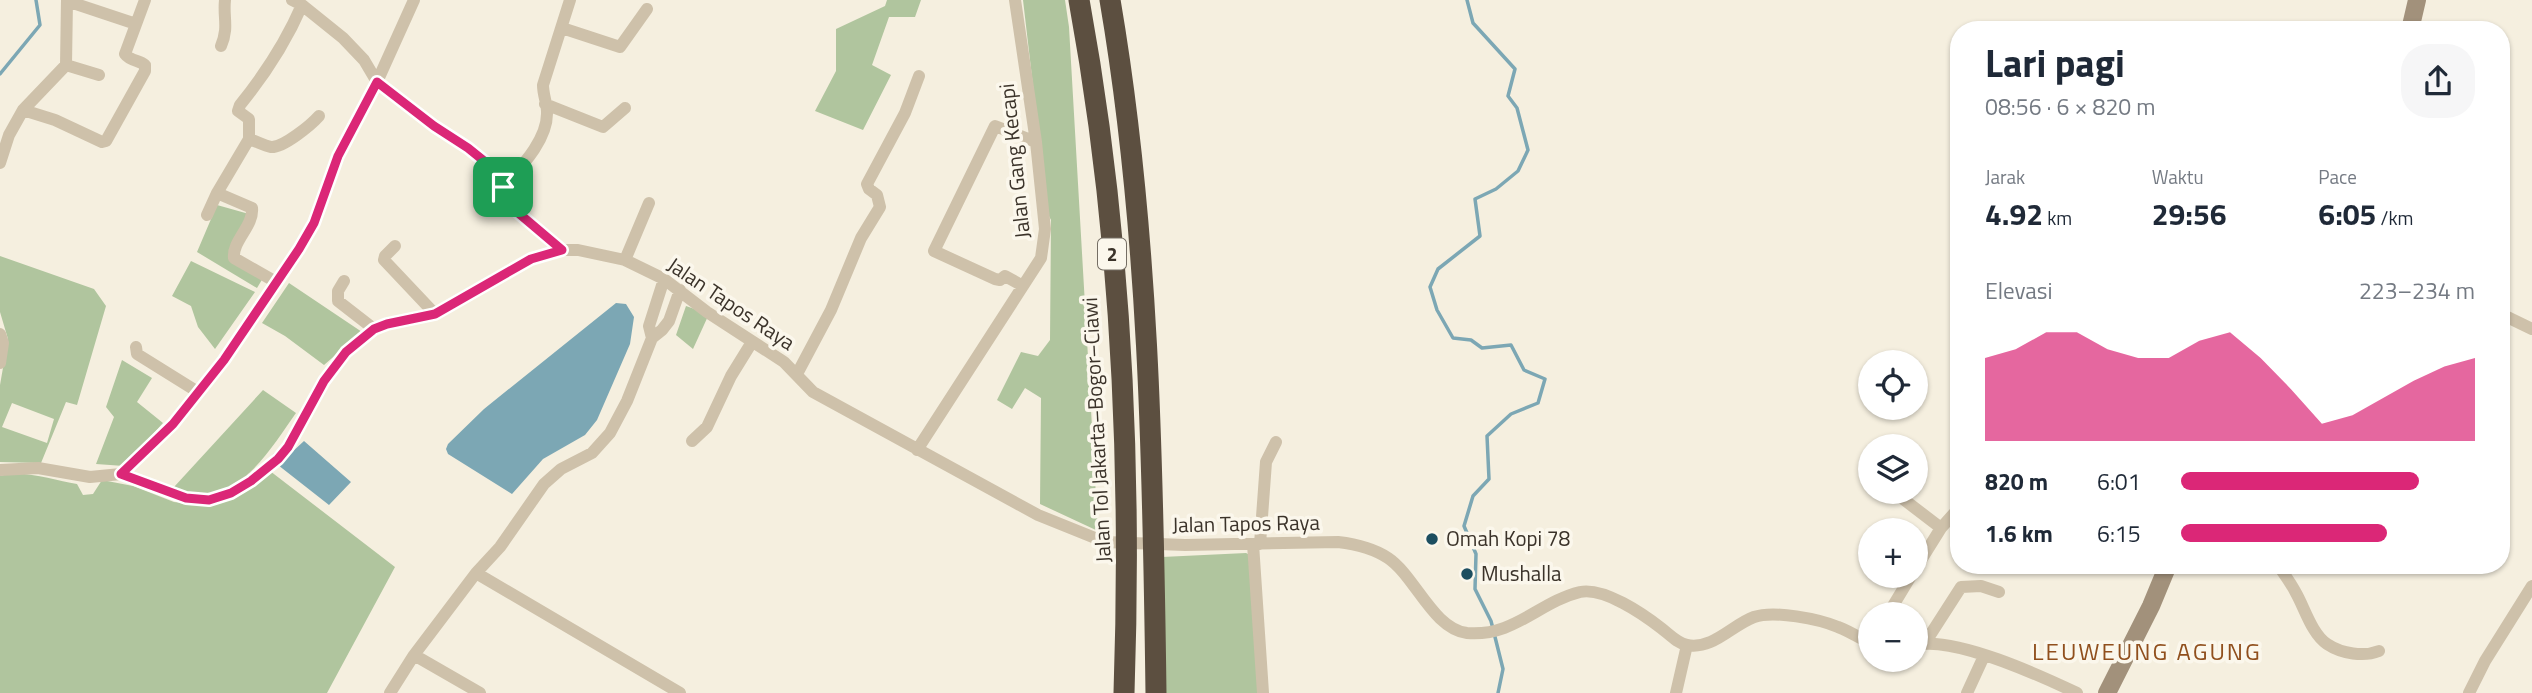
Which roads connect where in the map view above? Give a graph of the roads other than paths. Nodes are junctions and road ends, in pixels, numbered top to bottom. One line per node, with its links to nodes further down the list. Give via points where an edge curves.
1 (67, 0): 13 (street); 16 (street)
2 (145, 0): 13 (street)
3 (225, 0): 15 (street, via 227,27)
4 (414, 0): 19 (street)
5 (570, 0): 14 (street)
6 (1015, 0): 25 (street, Jalan Gang Kecapi)
7 (1080, 0): 65 (highway, Jalan Tol Jakarta–Bogor–Ciawi / 2, via 1103,160 1120,343)
8 (1110, 0): 79 (highway, 2, via 1136,199 1154,508)
9 (2417, 0): 12 (main road)
10 (297, 2): 19 (street, via 342,38 364,60); 24 (street, via 286,42 240,104 238,111 248,119)
11 (647, 9): 14 (street, via 621,47)
12 (2412, 21)
13 (136, 24): 22 (street, via 125,54 145,65 145,71 103,142)
14 (562, 28): 20 (street, via 543,85)
15 (221, 46)
16 (66, 65): 17 (street); 22 (street)
17 (99, 75)
18 (919, 76): 48 (street, via 867,184 880,207)
19 (377, 82): 27 (street, via 486,162); 36 (street, via 338,156 314,223)
20 (545, 104): 21 (street, via 603,127); 27 (street, via 544,133)
21 (625, 108)
22 (23, 110): 26 (street)
23 (318, 116): 24 (street, via 278,146)
24 (249, 139): 28 (street)
25 (1036, 142): 37 (street, Jalan Gang Kecapi, via 1044,243 1041,258); 37 (street, via 995,126 934,251 995,279 1006,276)
26 (0, 163)
27 (503, 187): 32 (street, via 516,211)
28 (218, 193): 30 (street); 36 (street, via 252,208 234,258)
29 (649, 203): 33 (street)
30 (207, 215)
31 (394, 246): 39 (street, via 384,260)
32 (562, 250): 33 (street, Jalan Tapos Raya); 39 (street, Jalan Tapos Raya, via 531,259)
33 (625, 260): 34 (street, Jalan Tapos Raya)
34 (664, 279): 38 (street, Jalan Tapos Raya); 44 (street, via 649,326)
35 (344, 281): 41 (street, via 338,301)
36 (276, 282): 49 (street)
37 (1023, 286): 52 (street, Jalan Gang Kecapi)
38 (680, 290): 44 (street, via 669,321); 45 (street, Jalan Tapos Raya)
39 (435, 314): 41 (street, Jalan Tapos Raya)
40 (2510, 318): 42 (street)
41 (374, 329): 54 (street, Jalan Tapos Raya, via 346,352 324,381 288,447 268,468 231,493 209,500 186,498)
42 (2532, 329)
43 (0, 334): 47 (street)
44 (652, 338): 60 (street, via 610,433 592,453 544,484)
45 (752, 342): 48 (street, Jalan Tapos Raya); 50 (street, via 707,427)
46 (136, 347): 49 (street, via 137,354)
47 (0, 363)
48 (797, 374): 52 (street, Jalan Tapos Raya, via 813,392)
49 (198, 392): 54 (street, via 173,424)
50 (692, 441)
51 (1276, 442): 58 (street, via 1266,462)
52 (918, 450): 58 (street, Jalan Tapos Raya, via 1038,515 1105,542)
53 (0, 470): 54 (street, Jalan Tapos Raya, via 38,468 90,477)
54 (121, 474)
55 (1910, 504): 57 (street)
56 (1950, 518): 57 (street)
57 (1941, 528): 59 (street)
58 (1257, 544): 69 (street, Jalan Tapos Raya, via 1338,542 1375,551 1410,579 1440,618 1466,633 1496,631 1557,601 1590,592 1624,604); 80 (street)
59 (1928, 549)
60 (476, 573): 71 (street); 73 (street)
61 (2161, 574): 84 (main road, via 2151,606)
62 (2283, 574): 70 (street, via 2327,644 2368,656)
63 (2532, 586): 85 (street)
64 (1999, 592): 66 (street, via 1981,586 1961,587)
65 (1127, 610): 77 (highway); 78 (highway, Jalan Tol Jakarta–Bogor–Ciawi / 2)
66 (1928, 634)
67 (1858, 637): 69 (street, via 1823,622 1772,615 1756,616 1705,644)
68 (1928, 644): 72 (street)
69 (1687, 645): 81 (street)
70 (2379, 651)
71 (414, 655): 74 (street); 75 (street)
72 (1984, 656): 82 (street); 83 (street, via 2029,670)
73 (663, 688): 76 (street)
74 (390, 693)
75 (480, 693)
76 (680, 693)
77 (1118, 693)
78 (1124, 693)
79 (1156, 693)
80 (1263, 693)
81 (1676, 693)
82 (1967, 693)
83 (2077, 693)
84 (2107, 693)
85 (2469, 693)

